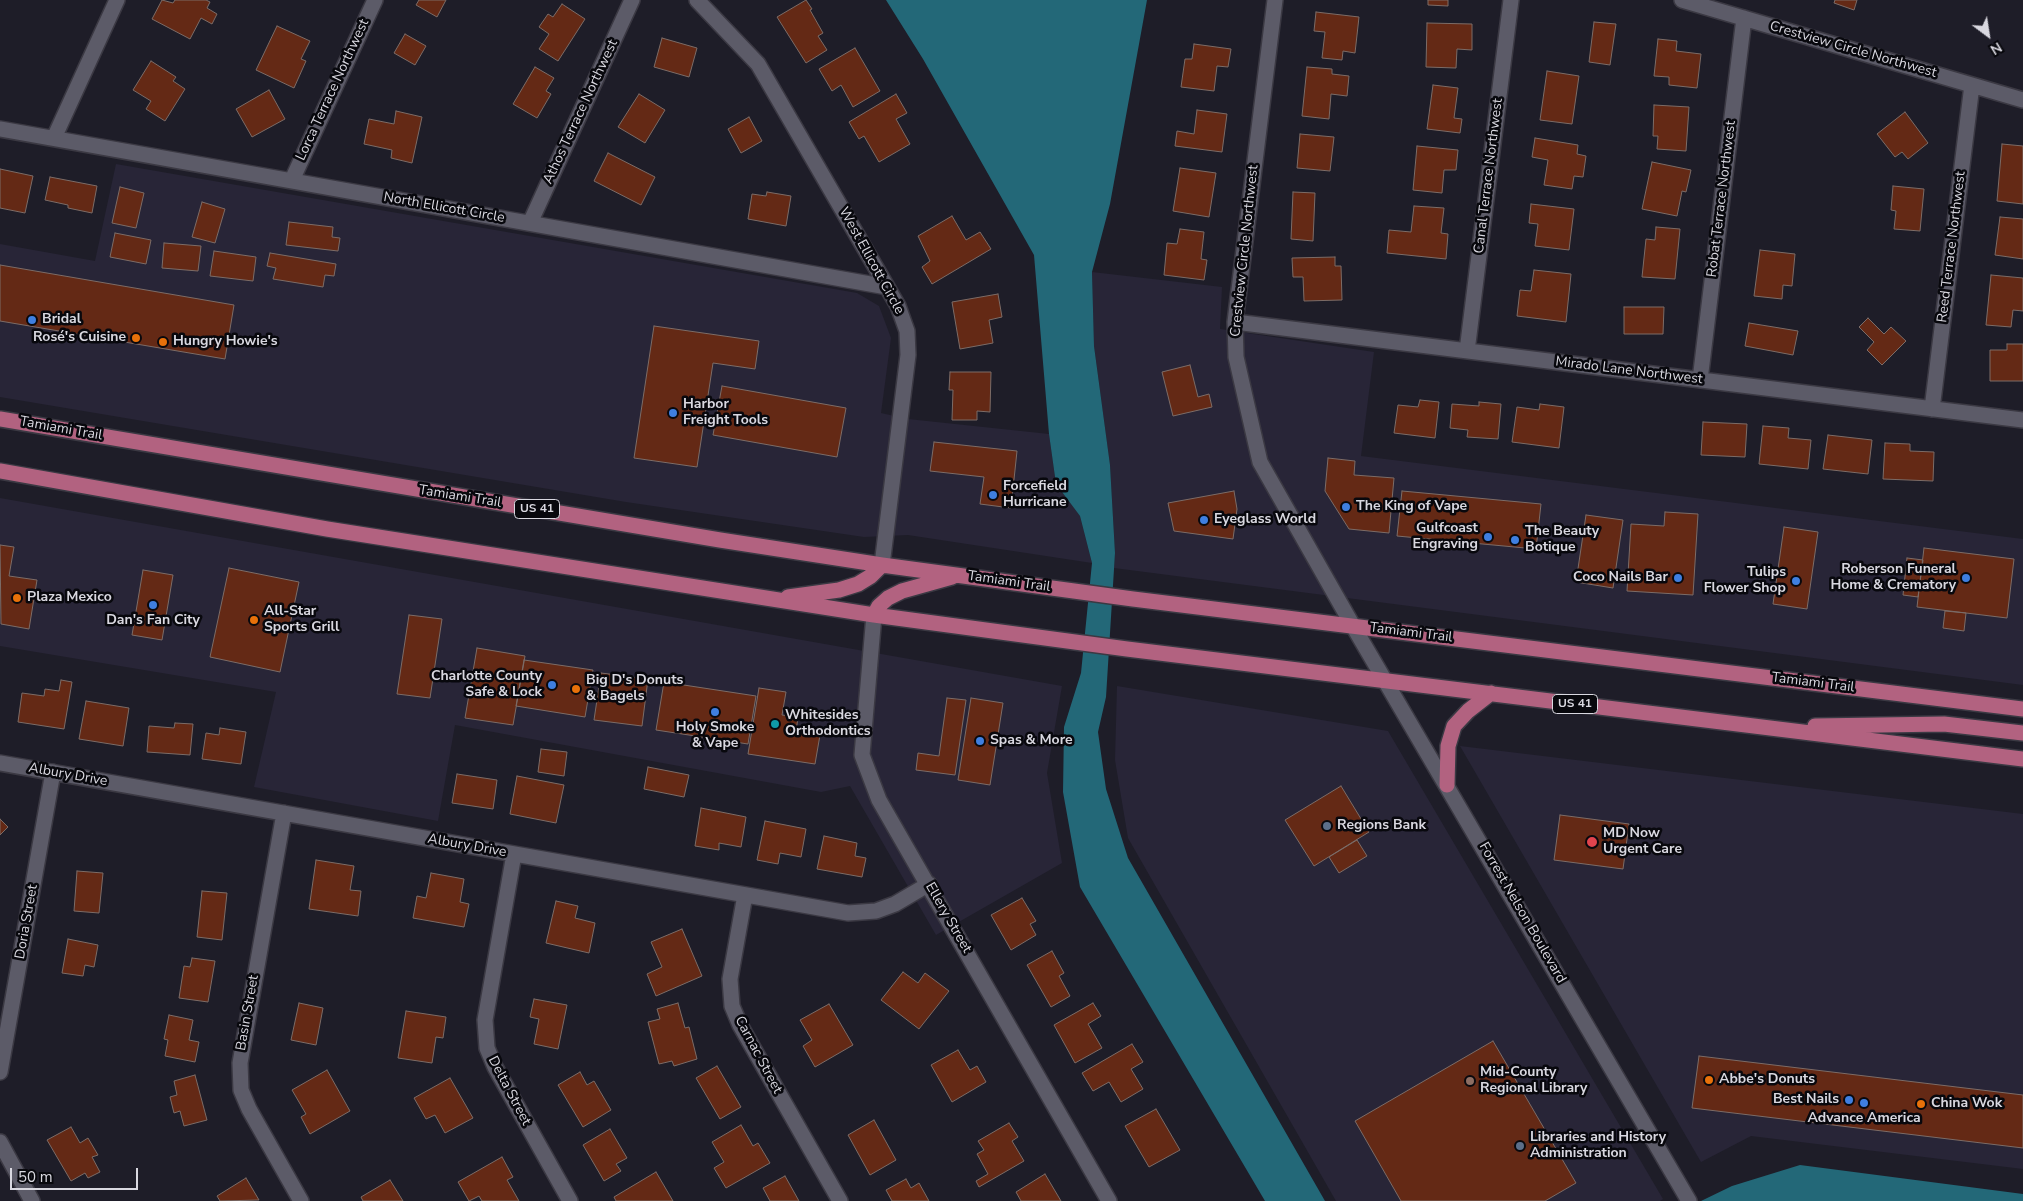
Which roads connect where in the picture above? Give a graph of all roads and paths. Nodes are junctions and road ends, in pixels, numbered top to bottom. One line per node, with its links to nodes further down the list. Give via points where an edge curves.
1 (117, 0): 12 (street)
2 (375, 0): 13 (street, Lorca Terrace Northwest)
3 (632, 0): 14 (street, Athos Terrace Northwest)
4 (697, 0): 15 (street, West Ellicott Circle, via 758,64)
5 (1275, 0): 16 (street, Crestview Circle Northwest)
6 (1511, 0): 17 (street, Canal Terrace Northwest)
7 (1682, 0): 8 (street, Crestview Circle Northwest)
8 (1744, 18): 9 (street, Crestview Circle Northwest); 18 (street, Robat Terrace Northwest)
9 (1972, 85): 10 (street, Crestview Circle Northwest); 19 (street, Reed Terrace Northwest)
10 (2023, 100)
11 (0, 128): 12 (street, North Ellicott Circle)
12 (54, 138): 13 (street, North Ellicott Circle)
13 (292, 180): 14 (street, North Ellicott Circle)
14 (530, 223): 15 (street, North Ellicott Circle)
15 (887, 287): 23 (street, West Ellicott Circle, via 907,331 908,355)
16 (1235, 322): 17 (street, Mirado Lane Northwest); 27 (street, Crestview Circle Northwest, via 1236,357 1260,462)
17 (1467, 351): 18 (street, Mirado Lane Northwest)
18 (1700, 380): 19 (street, Mirado Lane Northwest)
19 (1932, 409): 21 (street, Mirado Lane Northwest)
20 (0, 419): 23 (main road, Tamiami Trail / US 41)
21 (2023, 420)
22 (0, 471): 25 (main road, US 41, via 328,529)
23 (882, 565): 24 (main road, Tamiami Trail / US 41); 25 (main road, via 858,584 839,590)
24 (959, 575): 26 (main road, via 902,591 878,606); 27 (main road, Tamiami Trail / US 41)
25 (772, 599): 26 (main road, US 41)
26 (874, 614): 28 (main road, US 41); 39 (street, Ellery Street, via 862,755 879,800)
27 (1354, 626): 28 (street, Forrest Nelson Boulevard); 30 (main road, Tamiami Trail / US 41)
28 (1386, 680): 29 (main road, US 41); 36 (street, Forrest Nelson Boulevard)
29 (1490, 694): 31 (main road, US 41); 36 (main road, via 1454,726 1448,746)
30 (2023, 708)
31 (1756, 726): 32 (main road, via 1944,724); 33 (main road, US 41)
32 (2023, 733)
33 (2023, 760)
34 (0, 763): 35 (street, Albury Drive)
35 (54, 772): 37 (street, Albury Drive); 41 (street, Doria Street)
36 (1447, 785): 44 (street, Forrest Nelson Boulevard)
37 (284, 813): 38 (street, Albury Drive); 46 (street, Basin Street, via 240,1063 241,1090)
38 (514, 854): 40 (street, Albury Drive); 47 (street, Delta Street, via 485,1020 487,1048)
39 (929, 884): 40 (street, Albury Drive, via 876,912 848,913); 49 (street, Ellery Street)
40 (745, 895): 48 (street, Carnac Street, via 730,979 732,1006)
41 (6, 1001): 42 (street, Doria Street)
42 (0, 1072)
43 (0, 1142): 45 (street)
44 (1687, 1196)
45 (31, 1201)
46 (301, 1201)
47 (570, 1201)
48 (840, 1201)
49 (1109, 1201)

